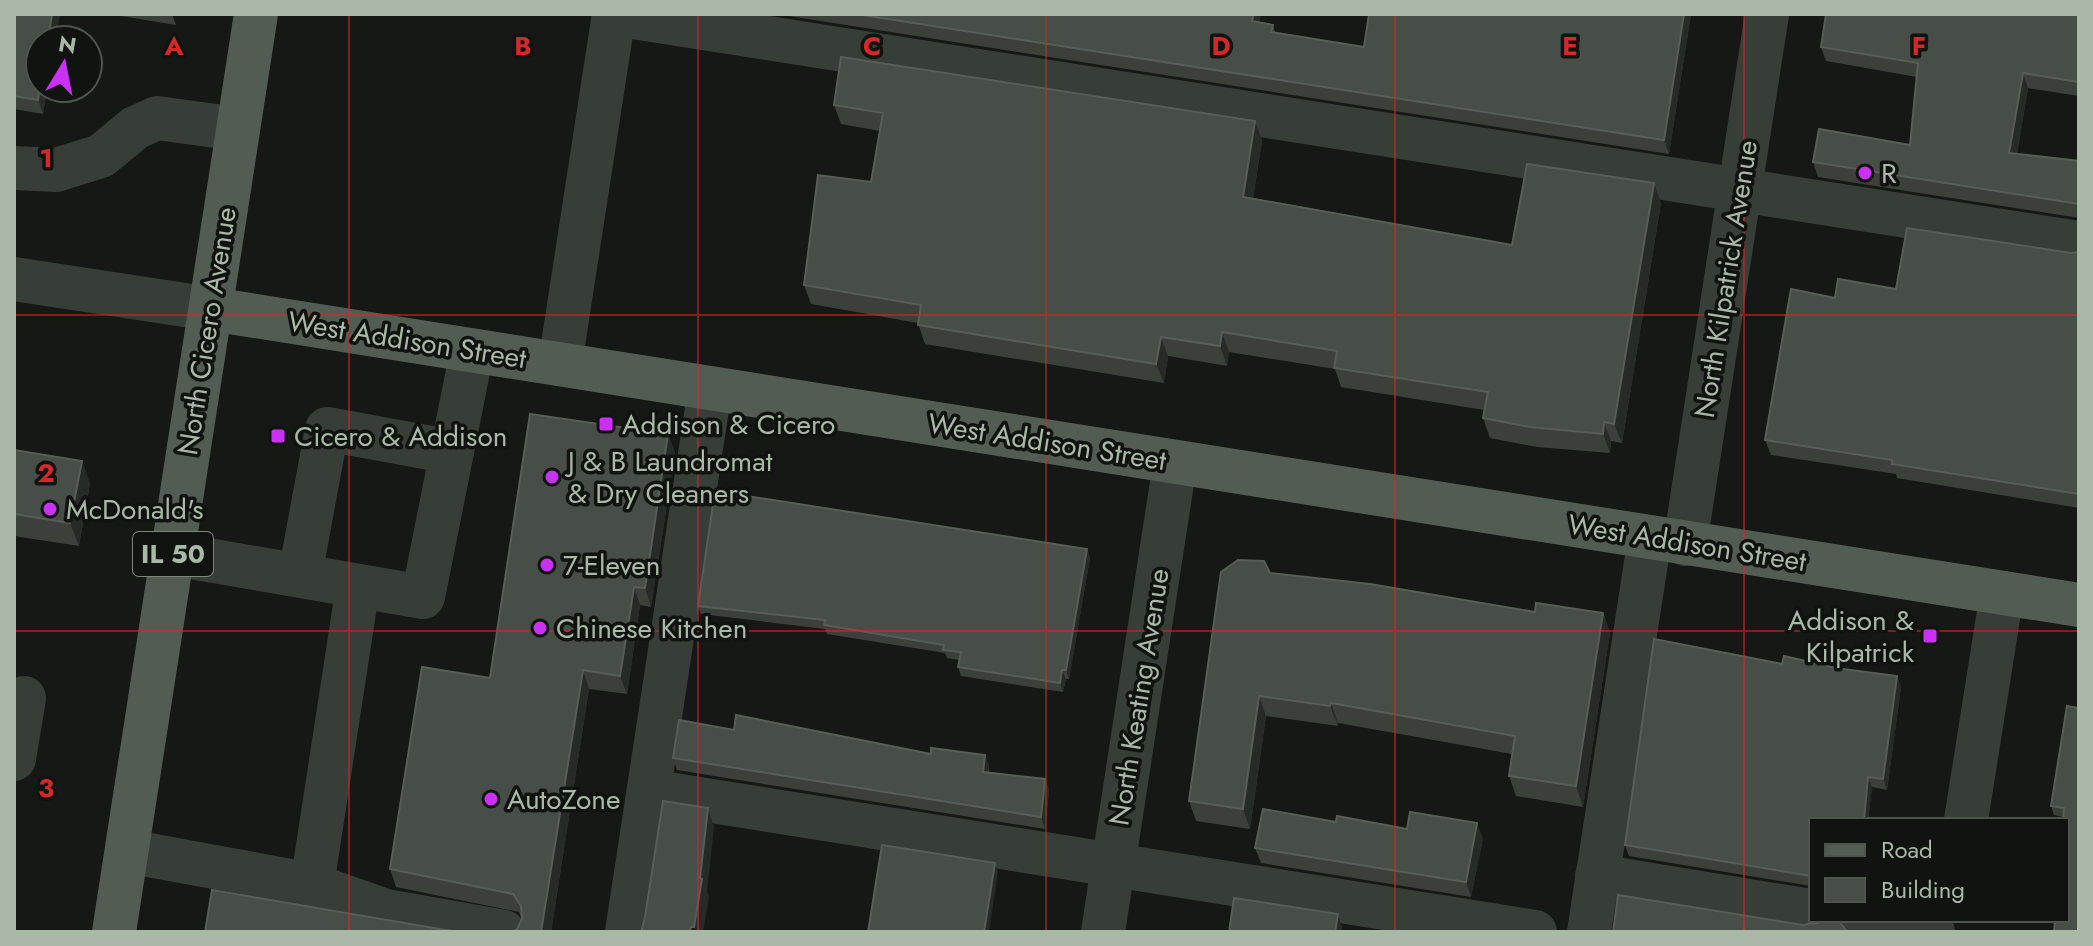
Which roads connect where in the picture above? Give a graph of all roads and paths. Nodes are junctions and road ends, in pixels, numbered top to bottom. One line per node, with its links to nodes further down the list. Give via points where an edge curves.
1 (256, 14): 4 (main road, North Cicero Avenue / IL 50)
2 (614, 14): 6 (street); 11 (street)
3 (1767, 14): 6 (street, North Kilpatrick Avenue)
4 (238, 129): 5 (street, via 157,118 135,128 101,156 56,170); 9 (main road, North Cicero Avenue / IL 50)
5 (14, 168)
6 (1740, 190): 7 (street); 15 (street, North Kilpatrick Avenue)
7 (2079, 243)
8 (14, 279): 9 (street, West Addison Street)
9 (211, 309): 10 (main road, West Addison Street); 16 (main road, North Cicero Avenue / IL 50)
10 (472, 351): 11 (main road, West Addison Street); 13 (street)
11 (560, 364): 12 (main road, West Addison Street)
12 (710, 389): 14 (main road, West Addison Street); 23 (street)
13 (452, 452): 17 (street, via 327,429); 18 (street, via 423,597)
14 (1175, 463): 15 (main road, West Addison Street); 26 (street, North Keating Avenue)
15 (1668, 541): 19 (main road, West Addison Street); 27 (street, North Kilpatrick Avenue)
16 (173, 554): 17 (street); 25 (main road, North Cicero Avenue / IL 50)
17 (300, 575): 18 (street)
18 (358, 586): 28 (street)
19 (2002, 593): 20 (main road, West Addison Street); 24 (street)
20 (2079, 605)
21 (24, 698): 22 (street)
22 (14, 759)
23 (649, 791): 26 (street); 33 (street)
24 (1966, 818)
25 (127, 851): 28 (street); 31 (main road, North Cicero Avenue / IL 50)
26 (1113, 864): 34 (street, North Keating Avenue); 35 (street)
27 (1597, 876): 29 (street); 36 (street, North Kilpatrick Avenue)
28 (312, 885): 32 (street, via 386,911)
29 (1809, 911)
30 (1876, 922): 37 (street)
31 (114, 932)
32 (504, 932)
33 (627, 932)
34 (1103, 932)
35 (1535, 932)
36 (1589, 932)
37 (1933, 932)

